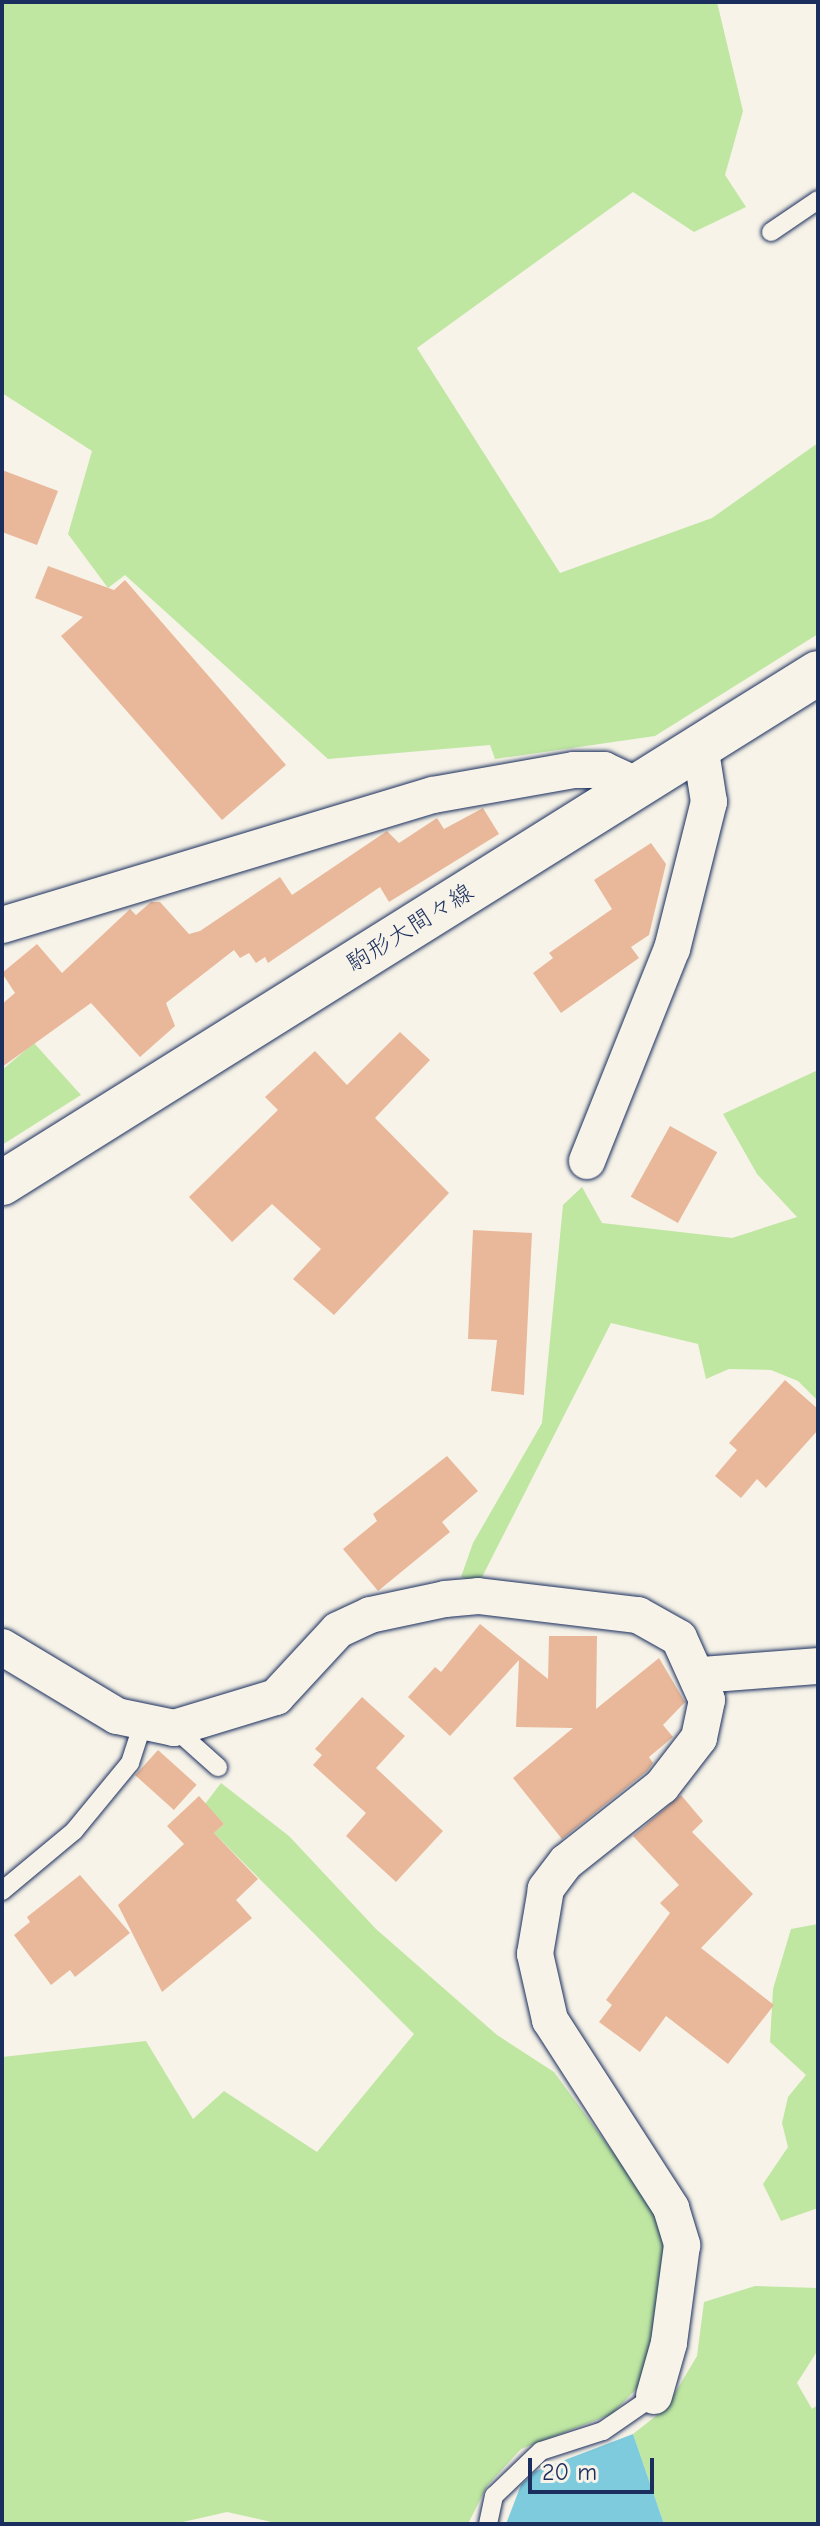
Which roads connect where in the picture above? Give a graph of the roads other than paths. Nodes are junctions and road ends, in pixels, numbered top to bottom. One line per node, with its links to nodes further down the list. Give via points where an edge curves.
1 (818, 200): 2 (lane)
2 (771, 232)
3 (818, 673): 4 (main road, 駒形大間々線)
4 (700, 745): 5 (main road, 駒形大間々線); 7 (street, via 709,802 672,949)
5 (636, 785): 6 (street, via 604,770 574,770 433,795); 8 (main road, 駒形大間々線)
6 (2, 925)
7 (587, 1161)
8 (2, 1183)
9 (2, 1647): 12 (street, via 117,1716)
10 (818, 1666): 11 (street)
11 (701, 1675): 12 (street, via 679,1638 655,1620 478,1596 445,1599 370,1615 338,1630 276,1697); 15 (street, via 707,1719 687,1756 662,1786 566,1862 546,1889 535,1954 550,2020 671,2208 682,2245 669,2343)
12 (158, 1727): 13 (lane); 14 (lane, via 74,1831)
13 (218, 1767)
14 (2, 1891)
15 (654, 2396): 16 (lane, via 603,2431 541,2451 494,2496)
16 (488, 2524)

